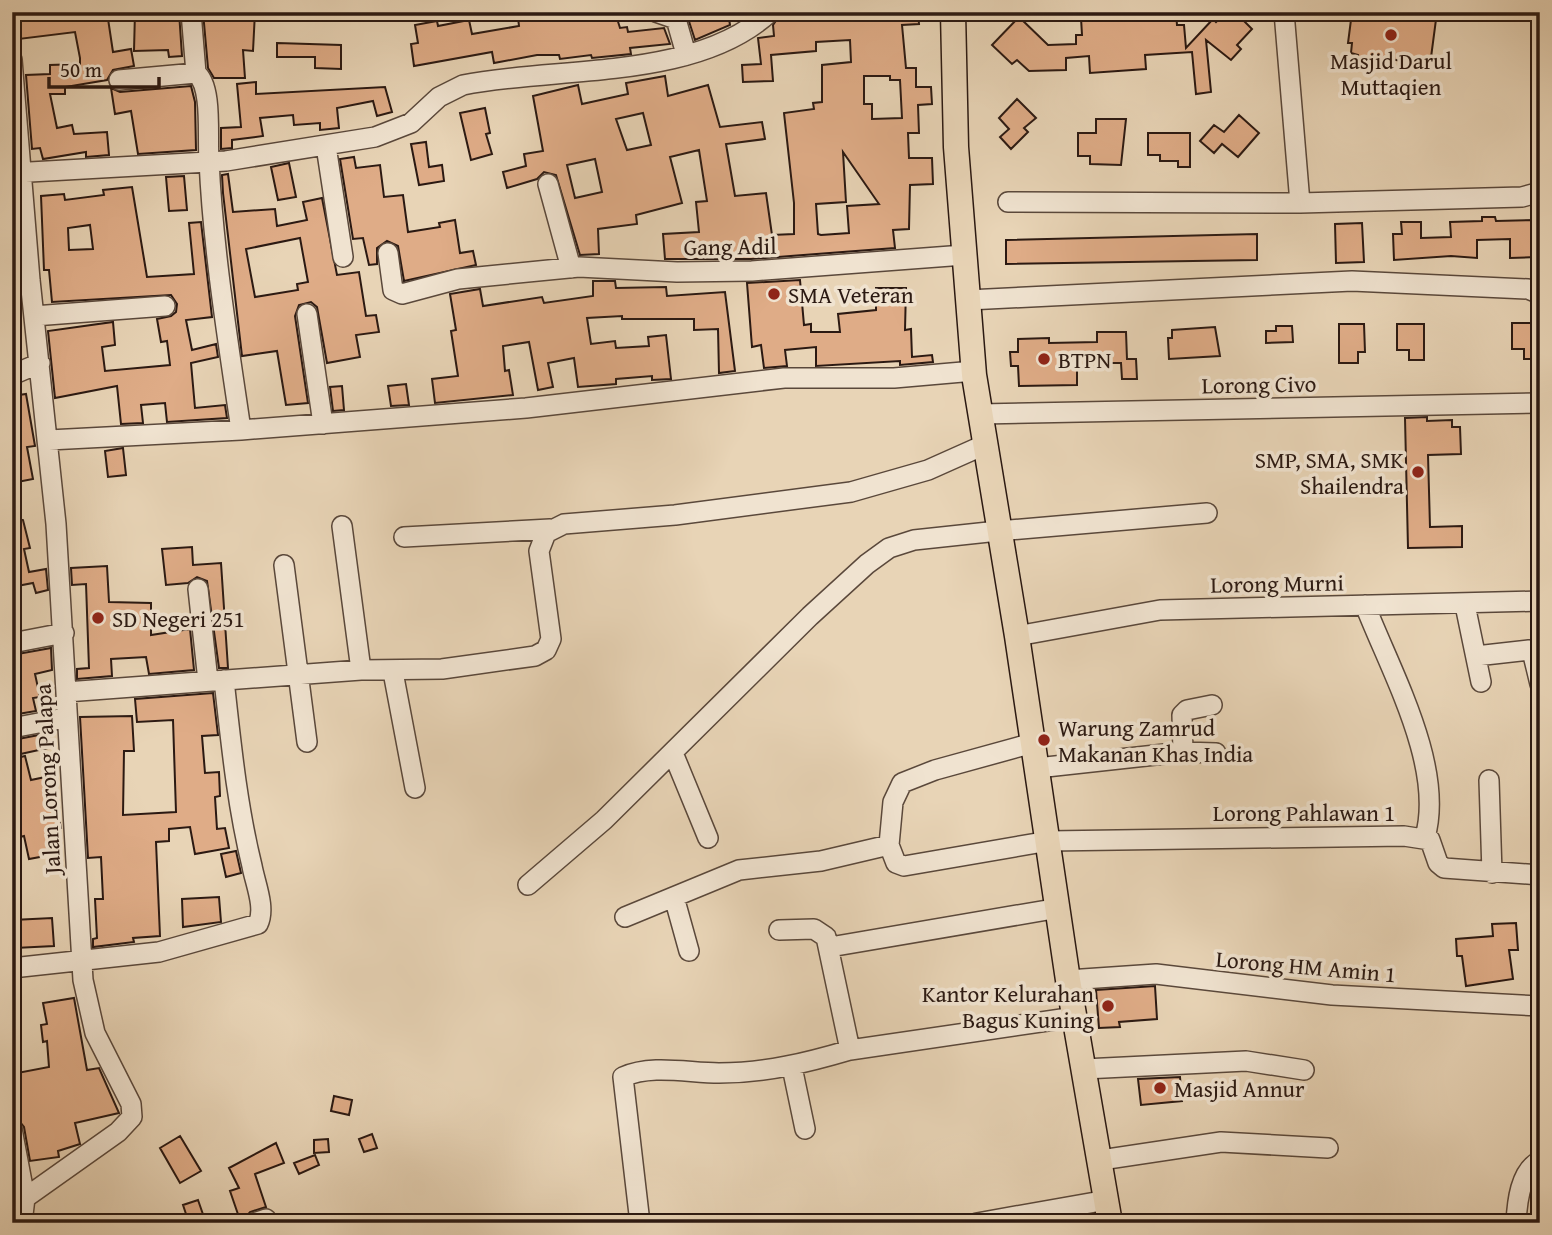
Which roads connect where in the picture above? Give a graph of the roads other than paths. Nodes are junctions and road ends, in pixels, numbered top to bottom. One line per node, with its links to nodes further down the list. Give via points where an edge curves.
1 (191, 12): 8 (street)
2 (656, 12): 6 (street, via 676,19)
3 (769, 12): 6 (street, via 742,33)
4 (953, 12): 18 (main road)
5 (1284, 12): 16 (street)
6 (686, 54): 10 (street, via 463,85 445,92 397,130)
7 (12, 60): 12 (street, Jalan Lorong Palapa)
8 (196, 73): 9 (street); 11 (street, via 206,88)
9 (119, 80)
10 (326, 146): 11 (street); 19 (street)
11 (209, 162): 12 (street); 32 (street)
12 (18, 172): 25 (street, Jalan Lorong Palapa)
13 (548, 184): 20 (street)
14 (1540, 192): 16 (street, via 1522,197)
15 (1009, 202): 16 (street)
16 (1300, 203)
17 (388, 253): 20 (street, Gang Adil, via 392,286 398,294 447,281)
18 (964, 255): 20 (street, Gang Adil, via 752,271); 22 (main road)
19 (343, 257)
20 (571, 268)
21 (1540, 294): 22 (street, via 1528,289 1352,281)
22 (968, 300): 27 (main road)
23 (165, 306): 25 (street)
24 (307, 314): 31 (street)
25 (34, 316): 26 (street, Jalan Lorong Palapa)
26 (40, 363): 28 (street); 33 (street, Jalan Lorong Palapa)
27 (974, 371): 30 (main road); 31 (street, via 773,379 582,403)
28 (12, 375)
29 (1540, 403): 30 (street, Lorong Civo)
30 (980, 414): 34 (main road)
31 (323, 424): 32 (street)
32 (241, 430): 33 (street)
33 (49, 440): 45 (street, Jalan Lorong Palapa)
34 (984, 445): 37 (street, via 928,470 851,492); 38 (main road)
35 (1207, 513): 38 (street)
36 (342, 526): 49 (street)
37 (550, 529): 39 (street); 50 (street, via 542,537 539,551 551,632 546,650 535,656)
38 (998, 531): 46 (main road); 62 (street, via 904,542 879,553)
39 (404, 537)
40 (284, 565): 51 (street)
41 (198, 589): 52 (street)
42 (1540, 601): 44 (street, Lorong Murni)
43 (1365, 605): 44 (street, Lorong Murni); 46 (street, Lorong Murni, via 1160,610); 67 (street, via 1427,767 1431,808)
44 (1465, 605): 48 (street)
45 (64, 633): 47 (street); 55 (street, Jalan Lorong Palapa)
46 (1017, 636): 60 (main road)
47 (12, 643)
48 (1476, 656): 53 (street); 54 (street, via 1529,650)
49 (361, 670): 50 (street); 51 (street)
50 (393, 672): 66 (street)
51 (298, 675): 52 (street); 59 (street)
52 (216, 681): 55 (street); 80 (street, via 259,896 259,922 252,928 159,952)
53 (1481, 682)
54 (1540, 684)
55 (66, 692): 57 (street, Jalan Lorong Palapa)
56 (1212, 705): 61 (street, via 1182,715)
57 (65, 718): 58 (street); 80 (street, Jalan Lorong Palapa)
58 (12, 728)
59 (307, 742)
60 (1033, 743): 64 (main road); 70 (street, via 902,783 893,802)
61 (1183, 752): 63 (street); 64 (street)
62 (673, 753): 68 (street); 73 (street)
63 (1216, 753)
64 (1037, 768): 69 (main road)
65 (1489, 780): 71 (street)
66 (415, 788)
67 (1425, 837): 69 (street, Lorong Pahlawan 1); 71 (street, Lorong Pahlawan 1, via 1443,867)
68 (708, 838)
69 (1049, 841): 70 (street, Lorong Pahlawan 1, via 905,866 896,863); 75 (main road)
70 (889, 845): 74 (street, via 821,861 739,870)
71 (1492, 873): 72 (street, Lorong Pahlawan 1)
72 (1540, 875)
73 (528, 885)
74 (674, 897): 76 (street); 79 (street)
75 (1059, 908): 78 (street); 82 (main road)
76 (625, 917)
77 (779, 930): 78 (street, via 818,930)
78 (830, 947): 85 (street)
79 (688, 951)
80 (83, 961): 81 (street); 94 (street, Jalan Lorong Palapa, via 91,1022 130,1099 132,1117)
81 (12, 968)
82 (1068, 979): 83 (street, Lorong HM Amin 1, via 1156,974 1332,995); 84 (main road)
83 (1540, 1006)
84 (1075, 1017): 85 (street); 87 (main road)
85 (850, 1050): 86 (street)
86 (792, 1067): 90 (street); 96 (street, via 718,1073 667,1070 623,1077)
87 (1084, 1069): 88 (street, via 1247,1061); 92 (main road)
88 (1304, 1070)
89 (12, 1129): 94 (street)
90 (805, 1129)
91 (1328, 1148): 92 (street, via 1221,1142)
92 (1101, 1160): 95 (main road)
93 (1540, 1161): 98 (street, via 1531,1165 1524,1178)
94 (20, 1211)
95 (1108, 1212): 97 (street)
96 (640, 1223)
97 (977, 1223)
98 (1516, 1223)

